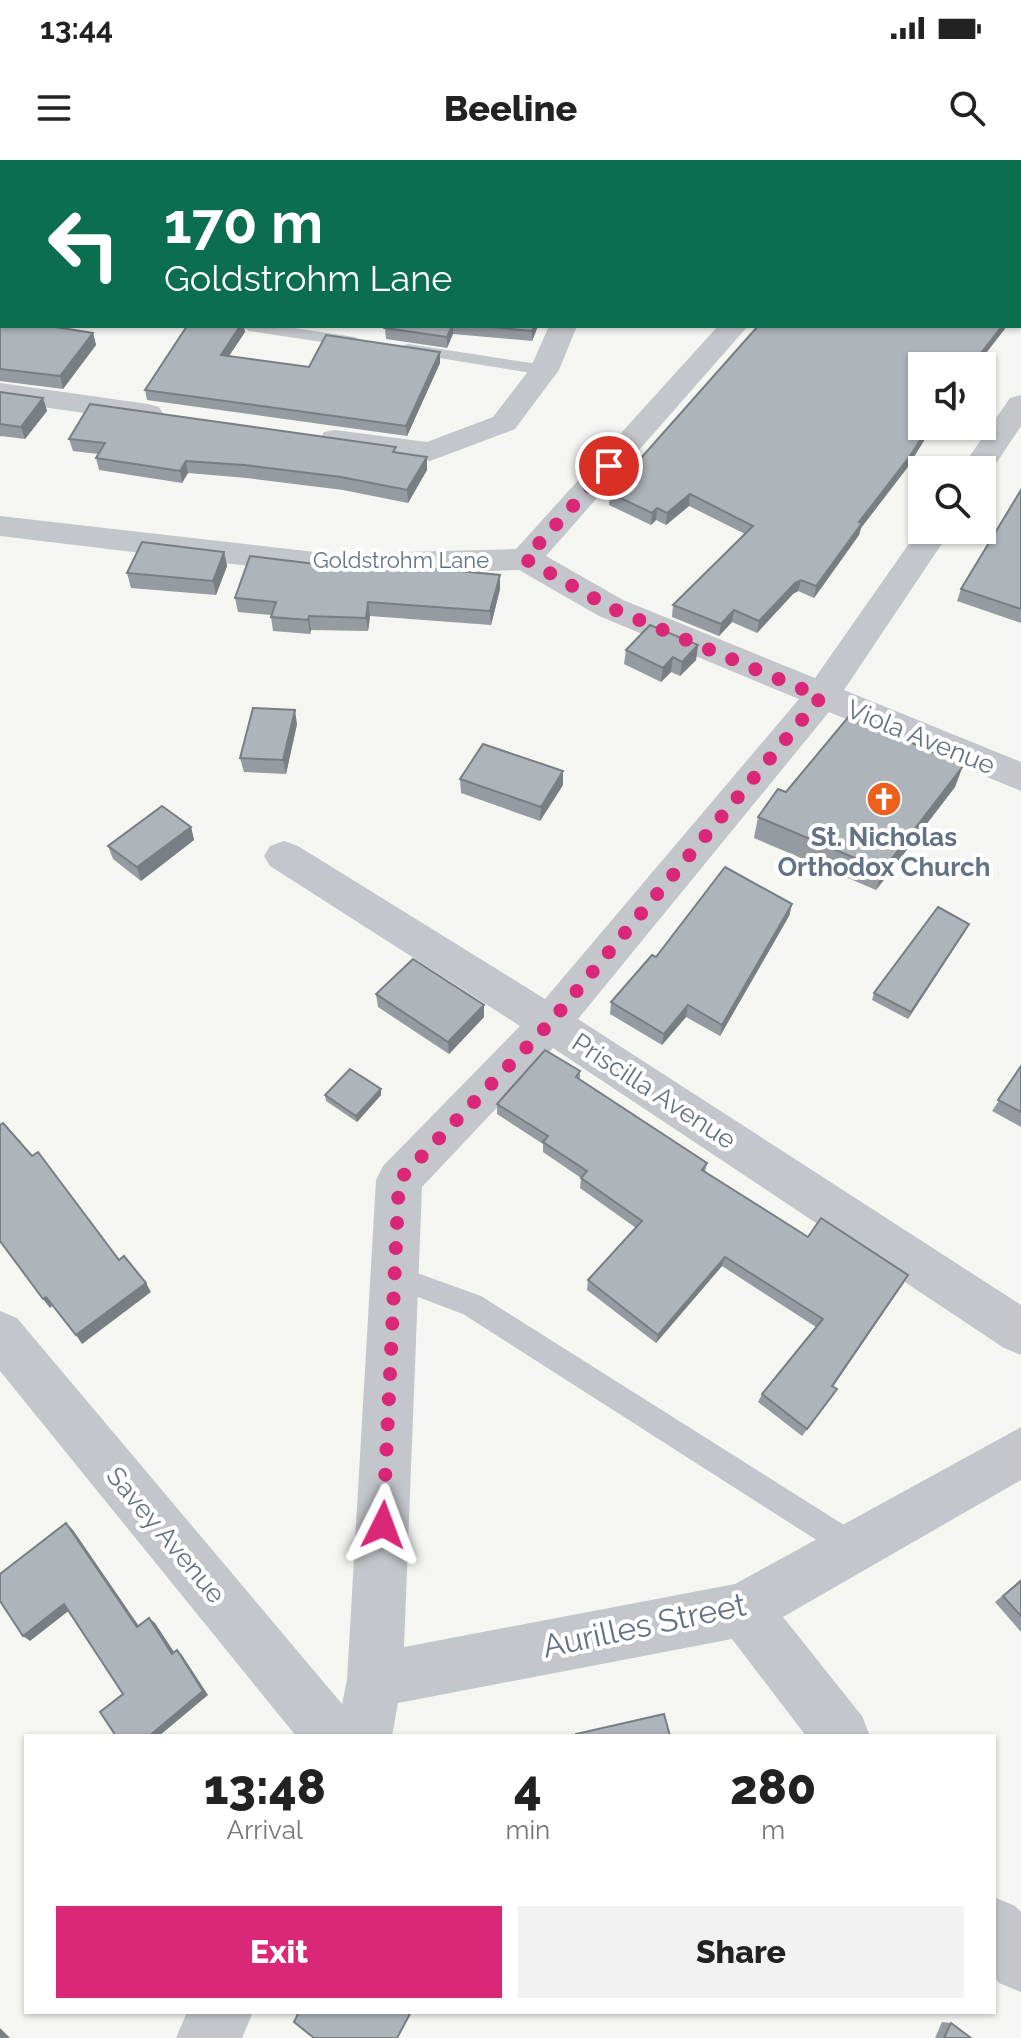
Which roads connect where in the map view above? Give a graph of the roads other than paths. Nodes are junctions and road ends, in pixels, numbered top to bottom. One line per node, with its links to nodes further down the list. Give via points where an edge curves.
1 (262, 328): 4 (lane)
2 (562, 328): 4 (street)
3 (732, 328): 12 (street)
4 (544, 370): 8 (street, via 504,423 430,452)
5 (0, 392): 7 (street)
6 (1021, 404): 9 (street)
7 (184, 418)
8 (307, 435)
9 (986, 456)
10 (0, 526): 12 (street, Goldstrohm Lane, via 332,565)
11 (925, 544): 13 (street)
12 (525, 559): 13 (street, Goldstrohm Lane, via 611,608)
13 (821, 697): 14 (street, Viola Avenue); 16 (street)
14 (1021, 777)
15 (284, 856): 16 (street, Priscilla Avenue)
16 (550, 1023): 17 (street, via 399,1180); 18 (street, Priscilla Avenue)
17 (395, 1277): 21 (lane, via 472,1305); 23 (street)
18 (1021, 1332)
19 (0, 1334): 24 (street, Savey Avenue)
20 (1021, 1452): 21 (street, Aurilles Street)
21 (853, 1547): 22 (street, Aurilles Street)
22 (743, 1610): 23 (street, Aurilles Street); 26 (street)
23 (375, 1680): 25 (street)
24 (330, 1734)
25 (364, 1734)
26 (840, 1734)
27 (996, 1930): 28 (street)
28 (1021, 1961)
29 (221, 2014): 30 (street)
30 (207, 2038)

